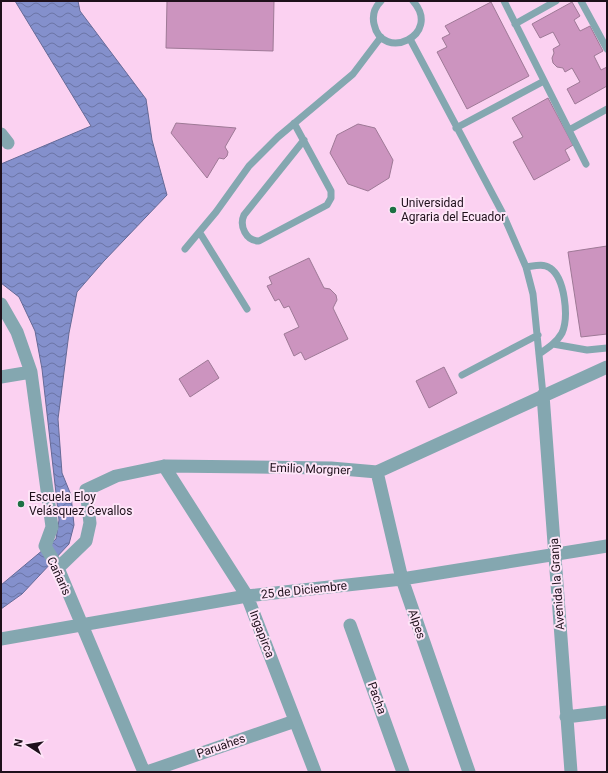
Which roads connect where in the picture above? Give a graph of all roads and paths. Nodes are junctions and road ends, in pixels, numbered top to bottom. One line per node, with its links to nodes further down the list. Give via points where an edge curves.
1 (381, 1): 7 (lane, via 375,9 373,21)
2 (413, 1): 8 (lane, via 420,10 421,23)
3 (504, 1): 6 (lane)
4 (556, 1): 6 (lane)
5 (581, 1): 9 (lane)
6 (515, 24): 10 (lane)
7 (381, 37): 8 (lane, via 392,42 405,42); 12 (lane, via 353,74)
8 (410, 39): 13 (lane)
9 (606, 44)
10 (544, 81): 13 (lane); 14 (lane)
11 (607, 109): 14 (lane)
12 (294, 123): 15 (lane); 17 (lane, via 249,166)
13 (456, 128): 19 (lane, via 502,212)
14 (569, 130): 16 (lane)
15 (304, 140): 15 (lane, via 331,190 331,198 327,205 259,241 252,241 242,225 244,215)
16 (586, 164)
17 (200, 233): 18 (lane); 21 (lane)
18 (185, 249)
19 (526, 267): 22 (lane, via 533,294); 23 (lane, via 541,264 550,267 563,290 566,314 562,332)
20 (1, 304): 27 (street, Cañaris, via 17,332)
21 (247, 309)
22 (538, 335): 25 (lane); 28 (lane)
23 (553, 344): 24 (lane, via 587,350); 25 (lane)
24 (607, 348)
25 (539, 354): 30 (lane)
26 (607, 367): 30 (street, Emilio Morgner)
27 (32, 372): 29 (street); 35 (street, Cañaris, via 52,527 44,546)
28 (462, 375)
29 (1, 377)
30 (543, 395): 32 (street, Emilio Morgner); 34 (street, Avenida la Granja)
31 (164, 466): 32 (street, Emilio Morgner, via 331,468); 35 (street, Emilio Morgner, via 116,476 86,490 90,523 86,541); 37 (street, Ingapirca)
32 (377, 472): 36 (street, Alpes)
33 (607, 546): 34 (street, 25 de Diciembre)
34 (555, 555): 36 (street, 25 de Diciembre); 42 (street, Avenida la Granja)
35 (56, 565): 38 (street, Cañaris)
36 (402, 579): 37 (street, 25 de Diciembre); 49 (street, Alpes)
37 (247, 596): 38 (street, 25 de Diciembre); 43 (street, Ingapirca)
38 (81, 624): 40 (street, 25 de Diciembre); 45 (street, Cañaris)
39 (350, 625): 48 (street, Pacha)
40 (1, 639)
41 (607, 712): 42 (street)
42 (566, 717): 44 (street, Avenida la Granja)
43 (296, 721): 46 (street, Paruahes); 47 (street, Ingapirca)
44 (567, 770)
45 (144, 772)
46 (148, 772)
47 (315, 772)
48 (403, 772)
49 (469, 772)

